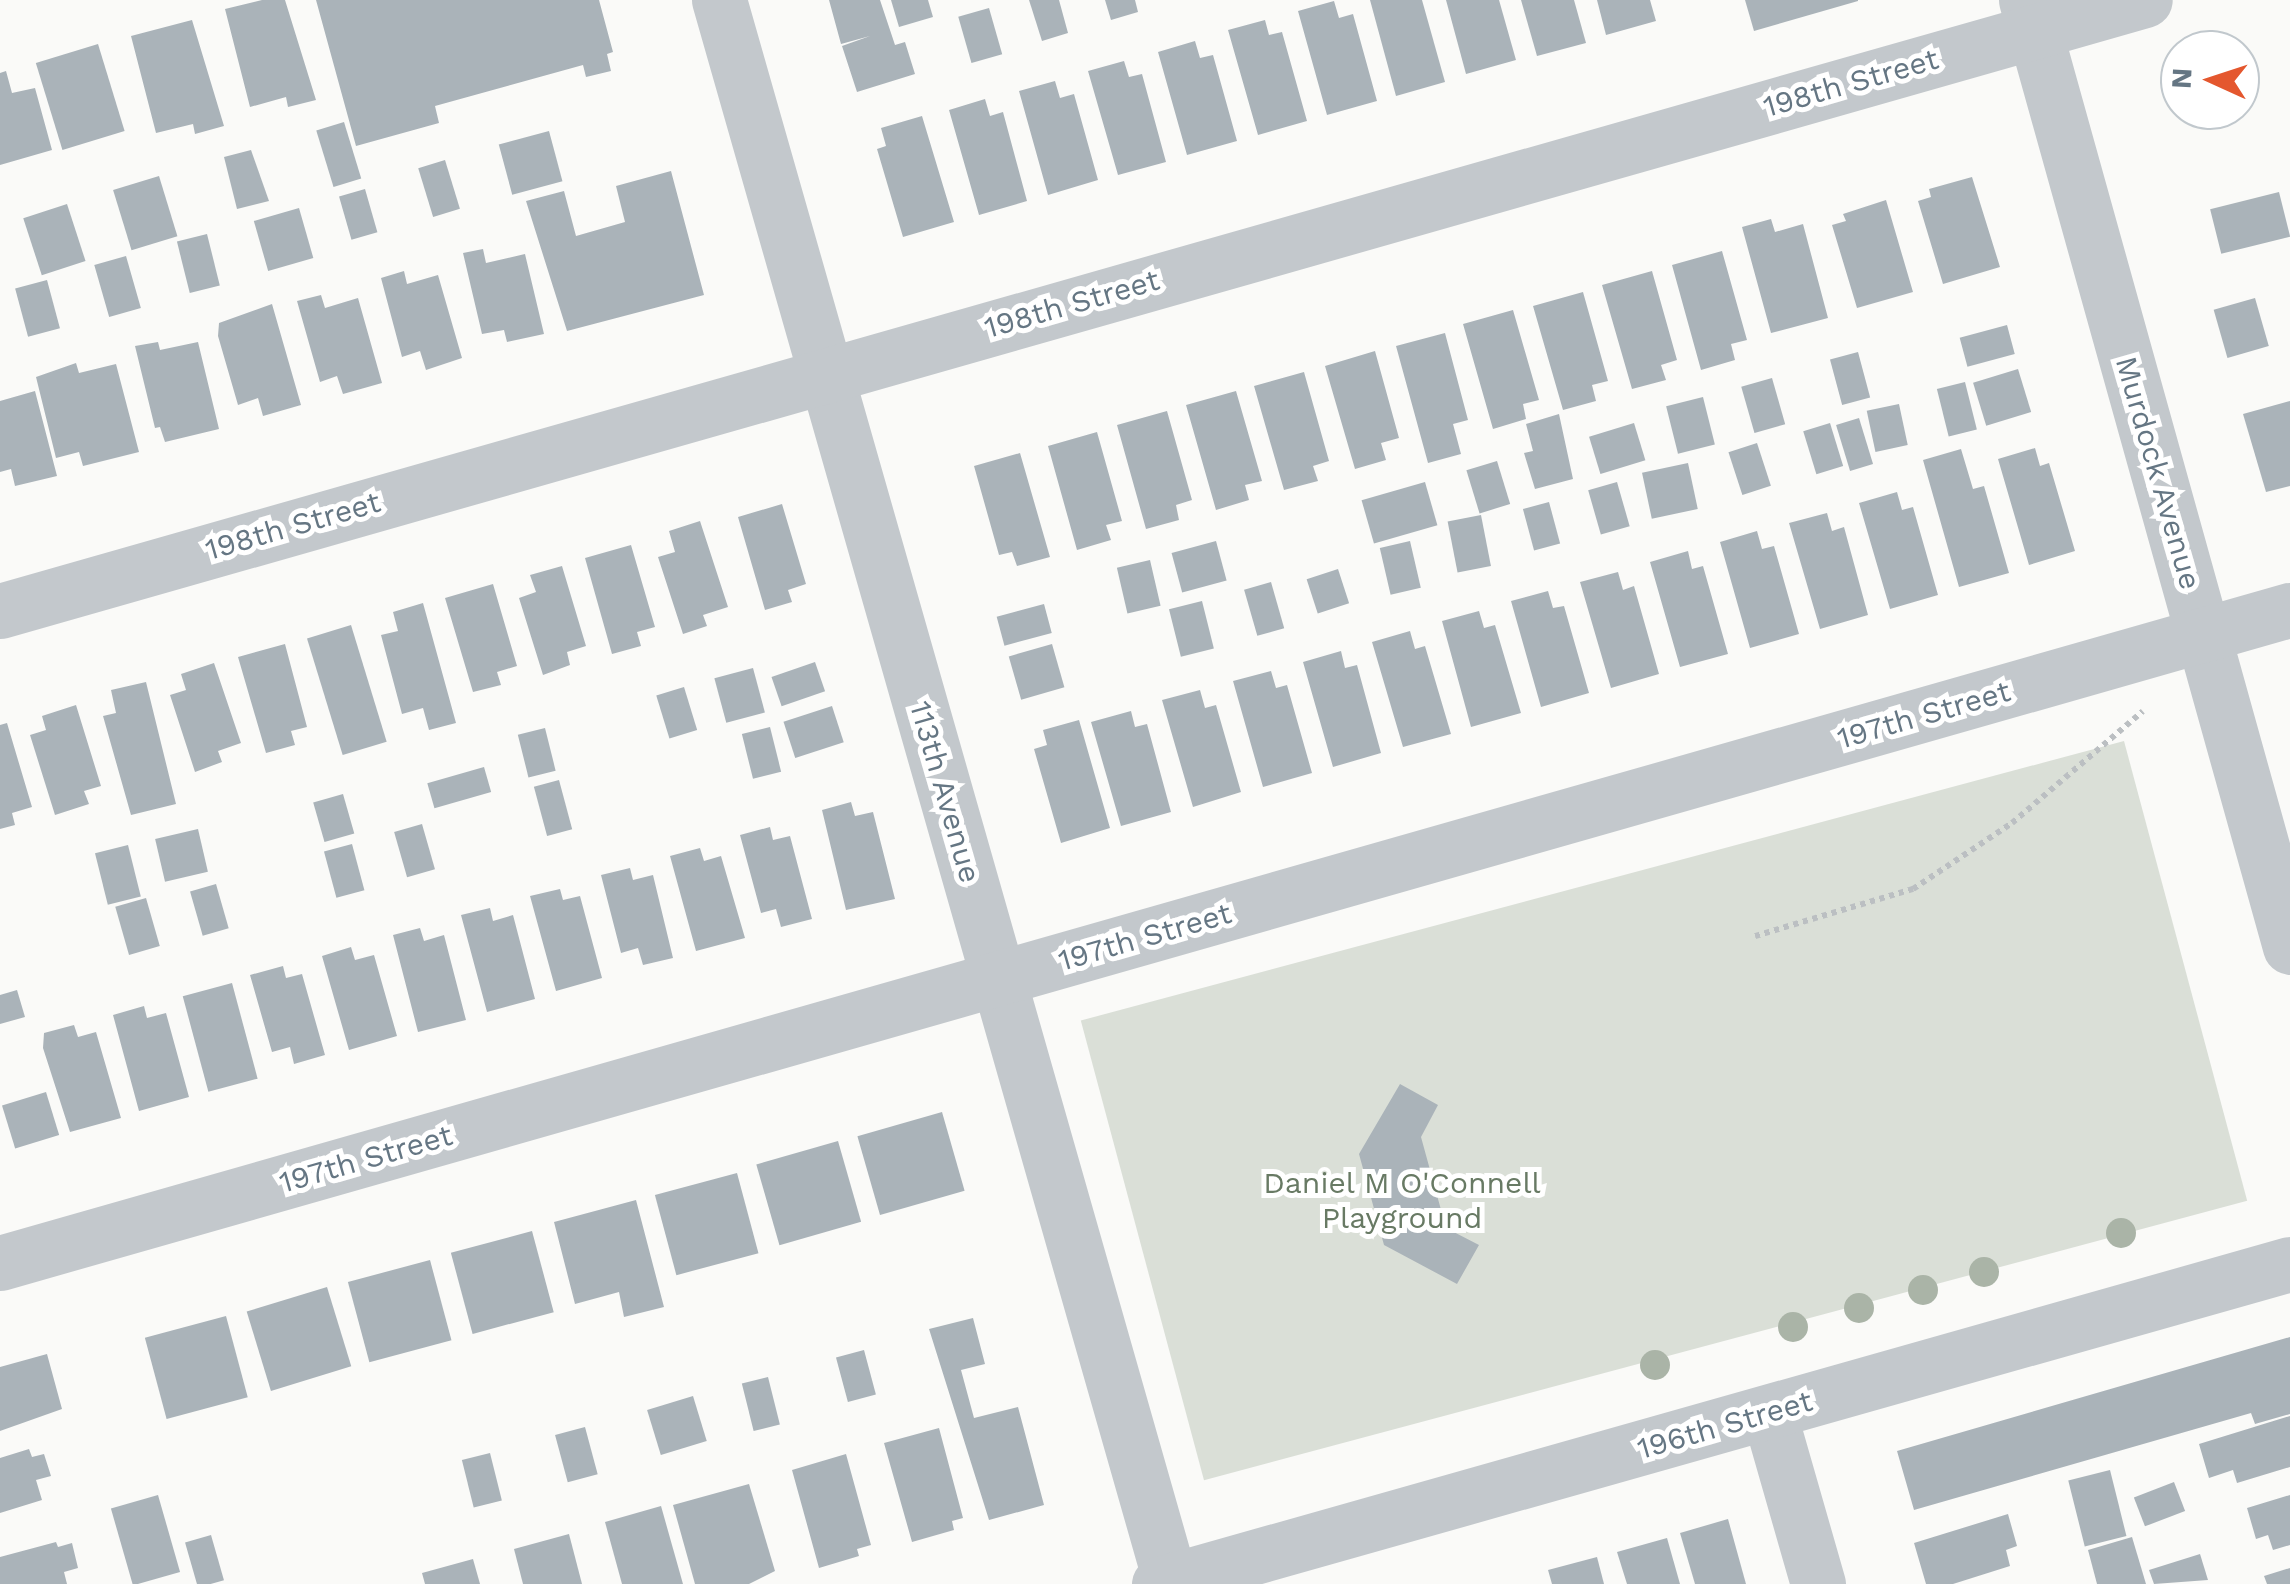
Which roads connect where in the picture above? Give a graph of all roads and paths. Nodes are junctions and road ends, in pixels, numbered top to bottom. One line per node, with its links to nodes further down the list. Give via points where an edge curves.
1 (719, 0): 4 (street, 113th Avenue)
2 (2145, 0): 3 (street, 198th Street)
3 (2031, 16): 4 (street, 198th Street); 7 (street, Murdock Avenue)
4 (826, 374): 6 (street, 198th Street); 11 (street, 113th Avenue)
5 (2290, 610): 7 (street, 197th Street)
6 (0, 611)
7 (2204, 635): 10 (street, Murdock Avenue); 11 (street, 197th Street)
8 (2148, 706): 9 (path, via 2012,824 1913,889)
9 (1754, 936)
10 (2290, 947)
11 (998, 979): 12 (street, 197th Street); 15 (street, 113th Avenue)
12 (0, 1263)
13 (2290, 1264): 14 (street, 196th Street)
14 (1769, 1413): 15 (street, 196th Street); 16 (street)
15 (1167, 1583)
16 (1818, 1584)

